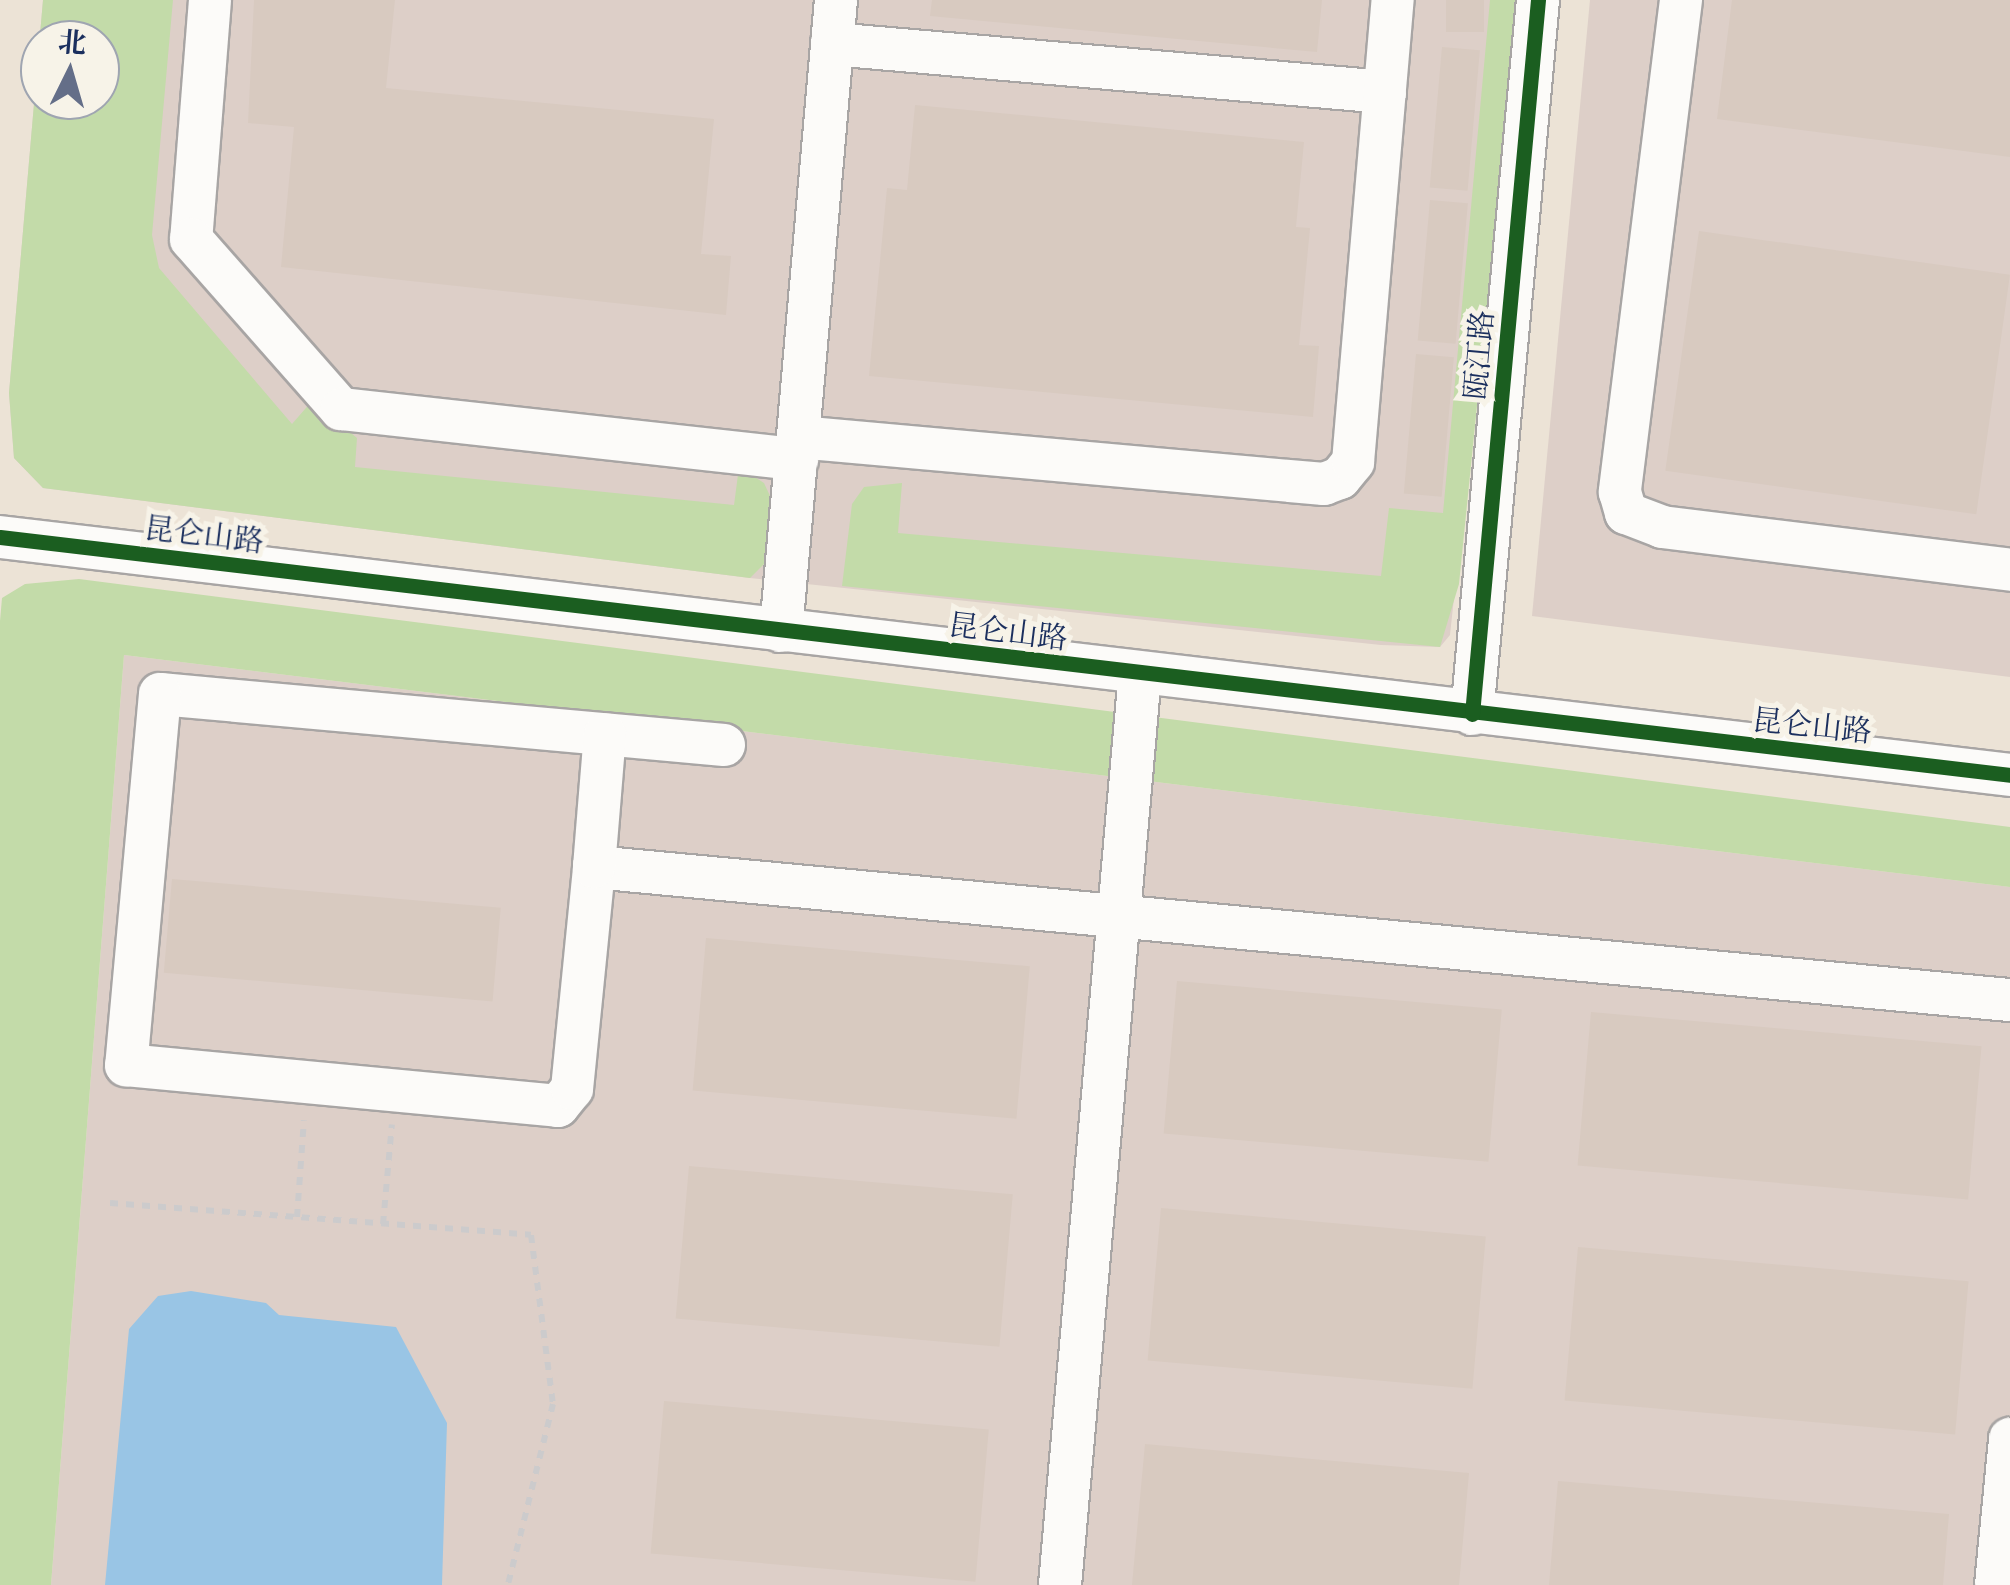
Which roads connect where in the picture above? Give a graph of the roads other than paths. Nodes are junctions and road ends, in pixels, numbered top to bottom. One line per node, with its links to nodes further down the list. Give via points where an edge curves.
1 (210, 0): 8 (street, via 191,239 342,408)
2 (836, 0): 6 (street)
3 (1392, 0): 7 (street)
4 (1538, 0): 13 (street, 瓯江路)
5 (1682, 0): 10 (street, via 1620,492 1626,514 1662,527)
6 (832, 44): 7 (street); 8 (street)
7 (1385, 92): 8 (street, via 1353,462 1340,478 1324,484)
8 (798, 448): 11 (street)
9 (0, 538): 11 (street, 昆仑山路)
10 (2010, 570)
11 (782, 631): 12 (street, 昆仑山路)
12 (1140, 674): 13 (street, 昆仑山路); 18 (street)
13 (1472, 714): 16 (street, 昆仑山路)
14 (605, 734): 15 (street); 17 (street); 17 (street, via 160,694 126,1065 558,1106 572,1090)
15 (724, 745)
16 (2010, 775)
17 (594, 867): 18 (street)
18 (1119, 916): 19 (street); 21 (street)
19 (2010, 1000)
20 (2010, 1439): 22 (street)
21 (1060, 1585)
22 (1996, 1585)

